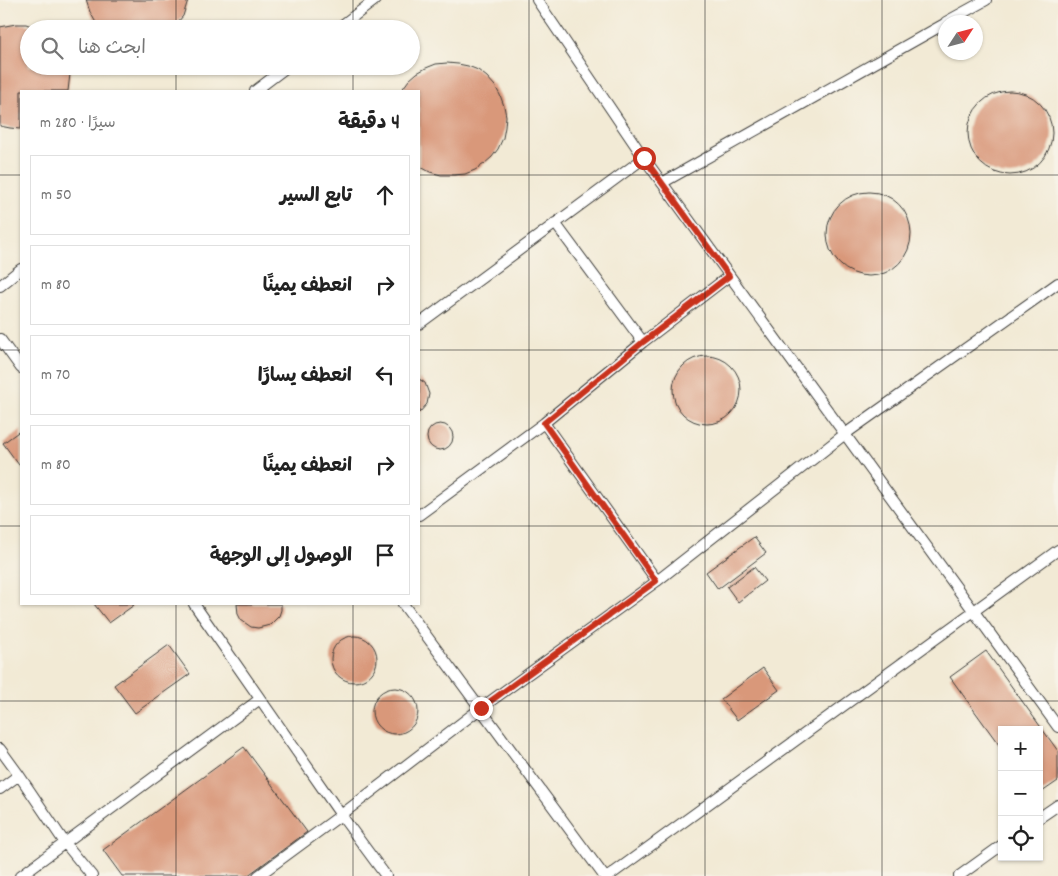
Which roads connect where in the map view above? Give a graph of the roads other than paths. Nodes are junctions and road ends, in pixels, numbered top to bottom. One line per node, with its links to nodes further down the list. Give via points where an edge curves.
1 (375, 0): 5 (lane)
2 (537, 0): 9 (lane)
3 (986, 0): 4 (lane)
4 (960, 15)
5 (349, 20)
6 (938, 28): 10 (lane)
7 (276, 75): 8 (lane)
8 (256, 90)
9 (644, 158): 10 (lane); 11 (lane)
10 (662, 183): 13 (lane)
11 (555, 224): 16 (lane); 18 (lane)
12 (20, 271): 15 (lane)
13 (729, 276): 18 (lane); 21 (lane)
14 (1058, 284): 21 (lane)
15 (0, 286)
16 (420, 323)
17 (0, 339): 19 (lane)
18 (643, 342): 20 (lane)
19 (20, 367)
20 (544, 423): 22 (lane); 24 (lane)
21 (845, 434): 24 (lane); 27 (lane)
22 (420, 513)
23 (1058, 550): 27 (lane)
24 (656, 581): 29 (lane)
25 (195, 605): 28 (lane)
26 (404, 605): 29 (lane)
27 (974, 611): 30 (lane); 44 (lane)
28 (260, 699): 35 (lane); 37 (lane)
29 (481, 708): 35 (lane); 43 (lane)
30 (1058, 727)
31 (0, 749): 32 (lane)
32 (20, 775): 33 (lane); 37 (lane)
33 (0, 789)
34 (1058, 805): 36 (lane)
35 (341, 815): 41 (lane); 42 (lane)
36 (1042, 816)
37 (65, 843): 39 (lane); 40 (lane)
38 (998, 848): 45 (lane)
39 (20, 876)
40 (92, 876)
41 (258, 876)
42 (386, 876)
43 (604, 876)
44 (609, 876)
45 (959, 876)

